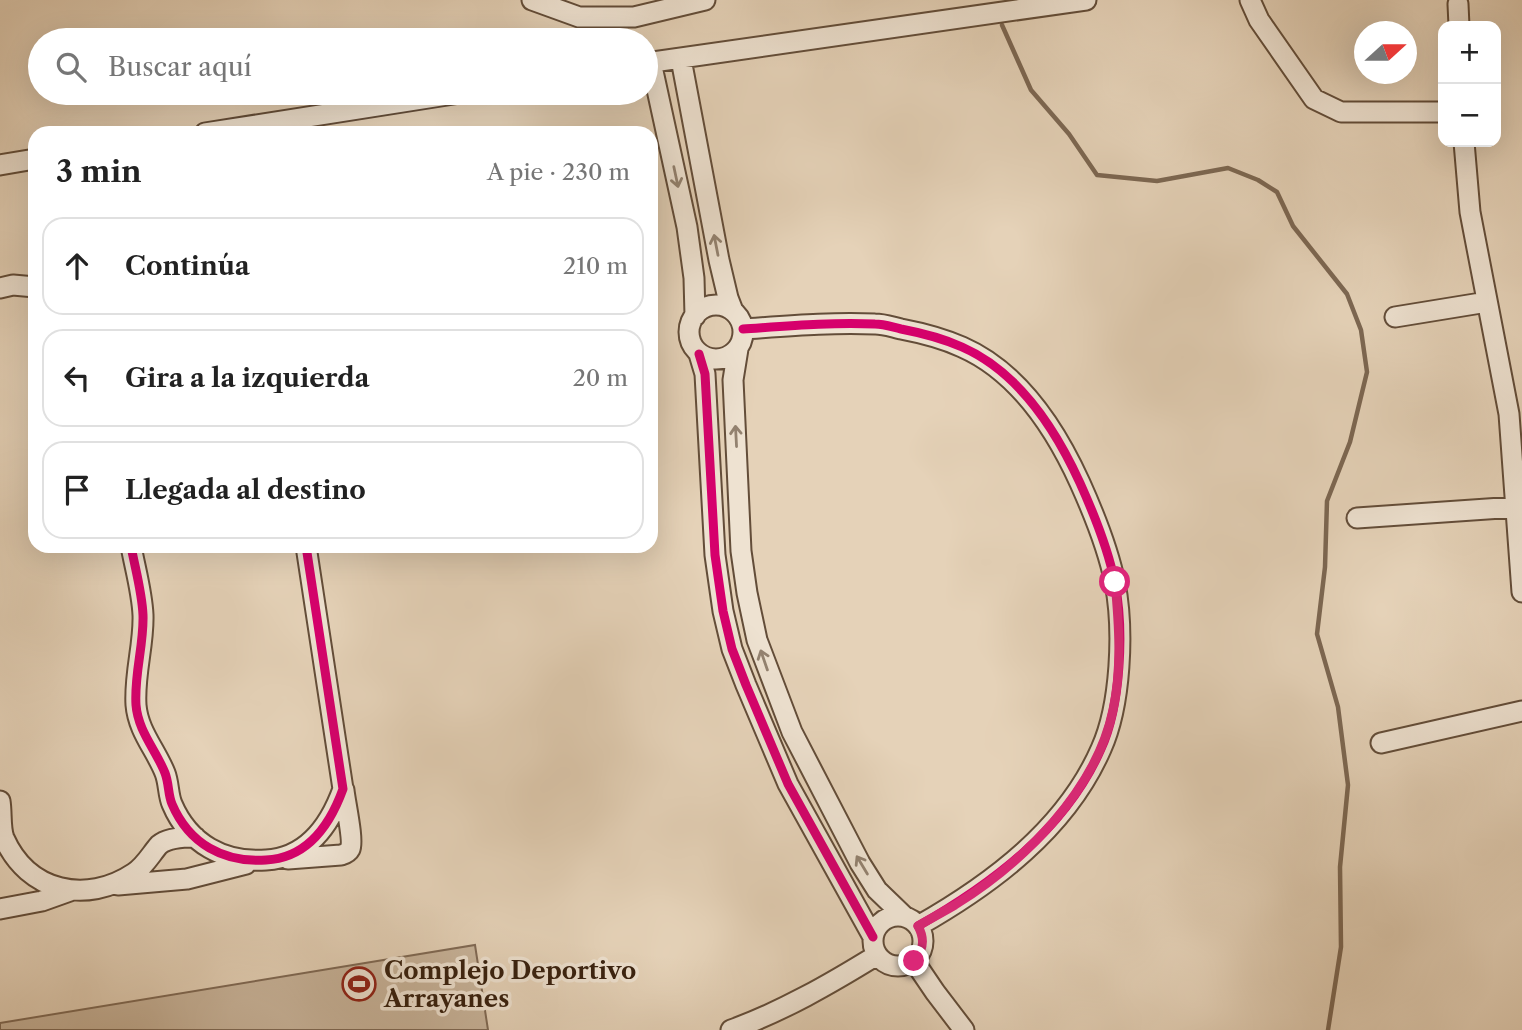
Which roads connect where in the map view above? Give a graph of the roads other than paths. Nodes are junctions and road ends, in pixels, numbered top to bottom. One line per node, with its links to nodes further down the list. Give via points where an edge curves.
1 (532, 0): 2 (street, via 579,17 634,17)
2 (705, 0)
3 (1086, 0): 7 (street)
4 (1250, 0): 11 (street, via 1314,99 1341,112)
5 (1458, 4): 6 (street)
6 (1459, 21)
7 (681, 58): 8 (street); 19 (street, one-way to 7)
8 (658, 61)
9 (384, 105): 12 (street)
10 (658, 105): 20 (street, one-way to 20, via 687,227)
11 (1438, 112)
12 (250, 126)
13 (1464, 147): 18 (street, via 1470,212)
14 (28, 160): 15 (street)
15 (0, 164)
16 (28, 286): 17 (street)
17 (0, 288)
18 (1487, 302): 21 (street); 25 (street, via 1509,414)
19 (733, 311): 20 (street, via 713,305); 22 (street)
20 (695, 316): 24 (street, via 689,335)
21 (1395, 317)
22 (743, 329): 23 (street); 49 (street, via 878,324 930,335 993,364 1023,391 1049,425 1102,536 1115,582 1119,621 1113,711 1102,748 1060,814 1027,849 956,904)
23 (737, 349): 24 (street, via 719,359); 27 (street, one-way to 23, via 733,380)
24 (699, 354): 30 (street, via 705,374)
25 (1516, 507): 26 (street); 31 (street)
26 (1357, 518)
27 (741, 551): 30 (street); 33 (street, one-way to 27, via 757,640)
28 (132, 553): 38 (street, via 143,613 136,707 165,774)
29 (307, 553): 36 (street)
30 (715, 555): 34 (street, via 733,649)
31 (1522, 592)
32 (1522, 710): 35 (street)
33 (792, 732): 34 (street); 49 (street, one-way to 33, via 877,890)
34 (769, 741): 50 (street)
35 (1381, 743)
36 (343, 789): 42 (street, via 335,812 318,835 299,851); 42 (street, via 351,836 348,852)
37 (0, 801): 40 (street)
38 (171, 802): 39 (street, via 181,823); 41 (street)
39 (195, 837): 41 (street); 43 (street, via 221,855)
40 (2, 840): 44 (street)
41 (161, 843): 46 (street, via 135,872)
42 (276, 860): 43 (street)
43 (254, 861): 46 (street, via 187,878)
44 (20, 865): 45 (street); 47 (street, via 49,886)
45 (0, 867)
46 (106, 886): 47 (street)
47 (71, 891): 48 (street)
48 (0, 909)
49 (912, 921): 50 (street, via 898,916 885,919 875,930); 51 (street, via 923,940)
50 (875, 946): 51 (street, via 890,965); 52 (street, via 812,995)
51 (914, 961): 53 (street)
52 (731, 1030)
53 (964, 1030)

